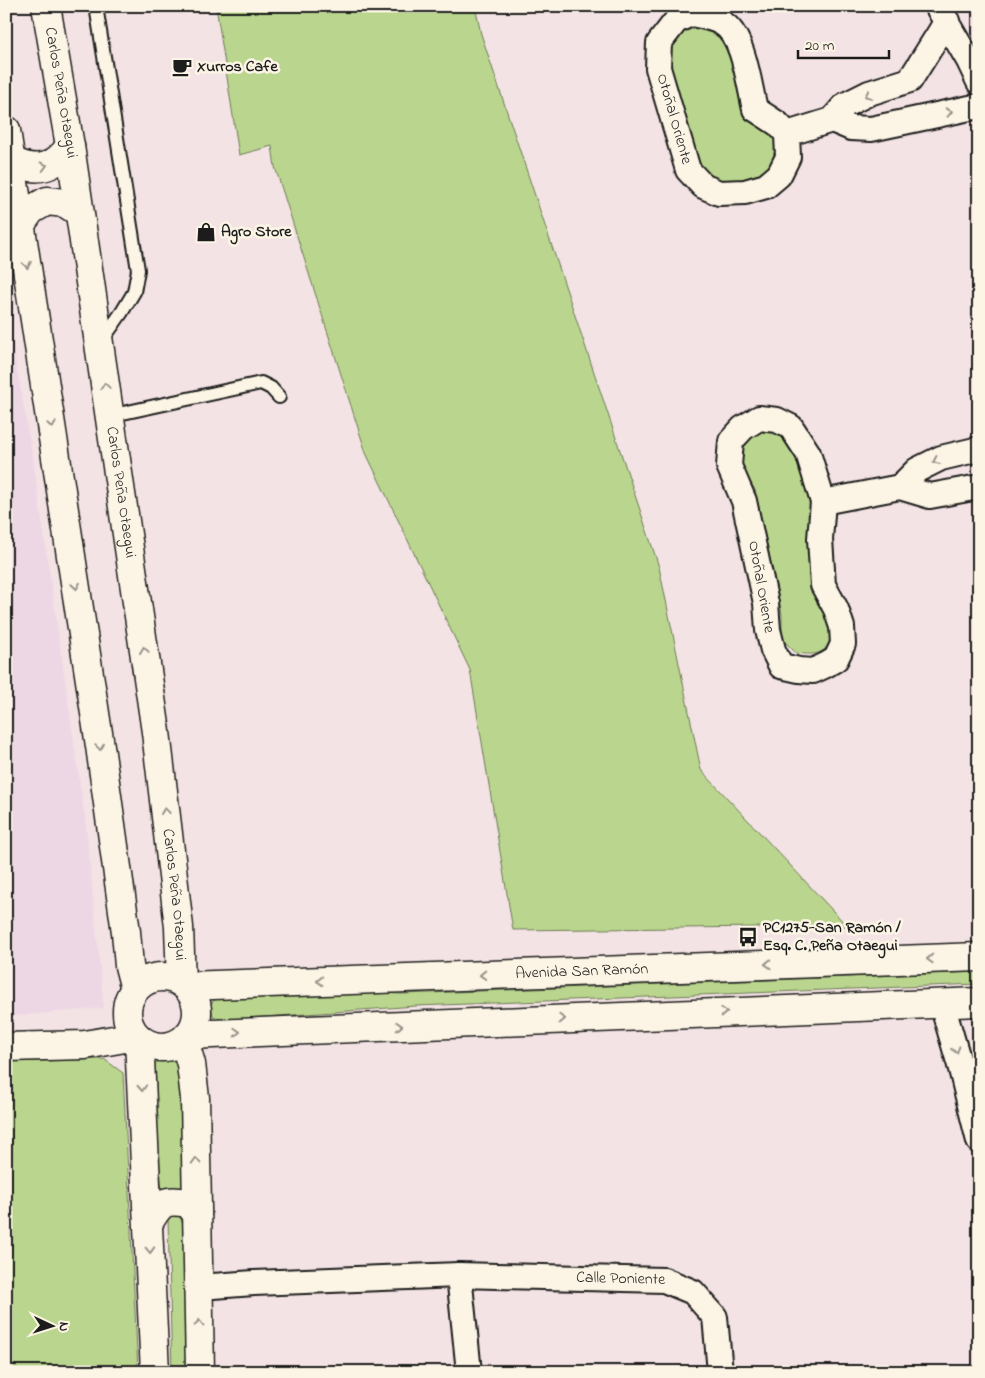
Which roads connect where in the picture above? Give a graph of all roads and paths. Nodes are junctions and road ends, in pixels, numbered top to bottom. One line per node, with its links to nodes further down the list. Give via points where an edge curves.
1 (46, 6): 9 (street, Carlos Peña Otaegui)
2 (96, 6): 13 (lane, via 138,270 134,292)
3 (942, 14): 4 (street); 6 (street, one-way to 6, via 910,80 845,105)
4 (979, 82)
5 (979, 106): 6 (street, one-way to 5, via 851,128 871,129)
6 (832, 120): 8 (street)
7 (6, 130): 10 (street)
8 (787, 134): 8 (street, Otoñal Oriente, via 755,109 735,34 722,23 705,17 691,14 676,21 659,43 658,68 688,170 703,186 719,193 745,192 766,186 779,175 788,157)
9 (70, 146): 10 (street, one-way to 9, via 24,167 51,165); 11 (street, Carlos Peña Otaegui)
10 (12, 161): 12 (street)
11 (79, 212): 12 (street, via 65,202 46,201 31,210); 13 (street, Carlos Peña Otaegui)
12 (21, 224): 22 (street, one-way to 22, via 99,737 129,966)
13 (99, 344): 15 (street, Carlos Peña Otaegui, one-way to 13)
14 (278, 397): 15 (lane, via 261,383)
15 (109, 416): 21 (street, Carlos Peña Otaegui, one-way to 15, via 157,742)
16 (979, 449): 17 (street, one-way to 17, via 941,458 917,470)
17 (900, 487): 18 (street, via 930,496); 19 (street)
18 (979, 487)
19 (823, 502): 19 (street, Otoñal Oriente, via 808,452 791,427 777,420 759,418 731,441 729,466 744,502 773,650 781,666 799,670 813,671 826,665 836,659 843,644 842,627 824,585 820,539)
20 (979, 957): 21 (street, Avenida San Ramón, one-way to 21)
21 (183, 984): 22 (street, via 175,978 160,976 146,980); 25 (street, via 194,996 197,1010 195,1023)
22 (135, 989): 26 (street, via 126,1013)
23 (979, 1002): 24 (street)
24 (942, 1004): 25 (street, one-way to 24); 28 (street, one-way to 28)
25 (186, 1037): 26 (street, via 172,1046 158,1047); 29 (street, one-way to 25, via 195,1098)
26 (137, 1038): 27 (street, via 85,1045); 30 (street, one-way to 30)
27 (6, 1047)
28 (979, 1141)
29 (197, 1214): 30 (street, via 188,1203 172,1200 158,1207); 32 (street)
30 (149, 1222): 33 (street, one-way to 33)
31 (459, 1275): 32 (street, Calle Poniente); 35 (street); 36 (street, Calle Poniente, via 664,1280 693,1292 715,1317)
32 (199, 1287): 34 (street, one-way to 32)
33 (155, 1372)
34 (200, 1372)
35 (469, 1372)
36 (720, 1372)

